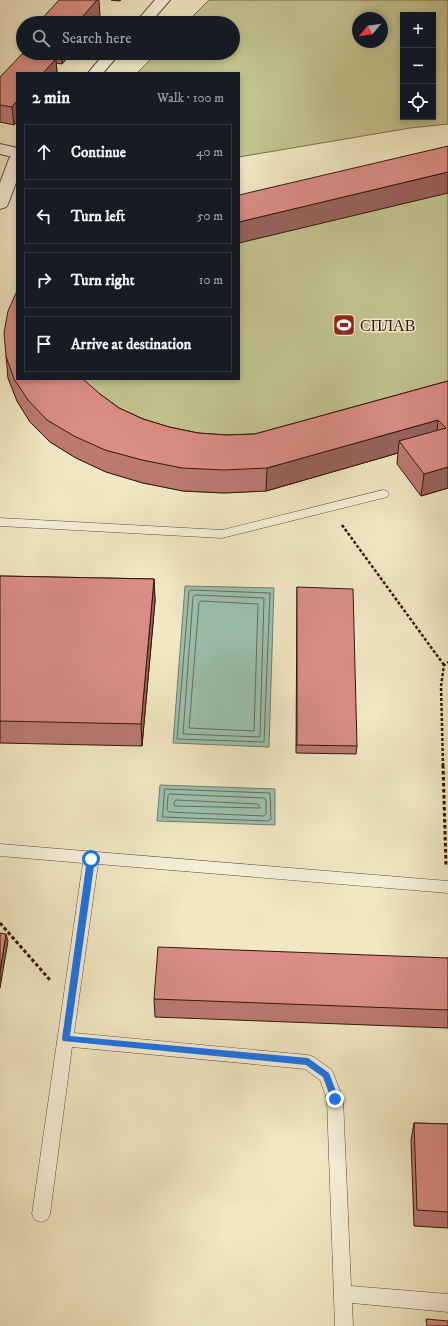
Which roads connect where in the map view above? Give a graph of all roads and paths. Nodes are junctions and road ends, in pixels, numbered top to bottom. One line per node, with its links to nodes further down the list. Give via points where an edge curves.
1 (163, 0): 2 (street)
2 (148, 16)
3 (107, 60): 4 (street)
4 (96, 72)
5 (0, 149): 6 (street)
6 (16, 153)
7 (16, 162): 8 (street)
8 (0, 204)
9 (383, 494): 10 (lane)
10 (330, 508): 11 (lane, via 222,534); 13 (path)
11 (0, 522)
12 (448, 662): 13 (path)
13 (444, 665): 16 (path, via 441,686)
14 (0, 850): 15 (lane)
15 (91, 859): 16 (lane); 18 (lane)
16 (447, 887)
17 (0, 923): 18 (path)
18 (71, 1005): 19 (lane)
19 (66, 1039): 20 (lane); 21 (lane, via 308,1062 326,1075 335,1099)
20 (41, 1214)
21 (344, 1294): 22 (lane); 23 (lane)
22 (448, 1303)
23 (344, 1326)

